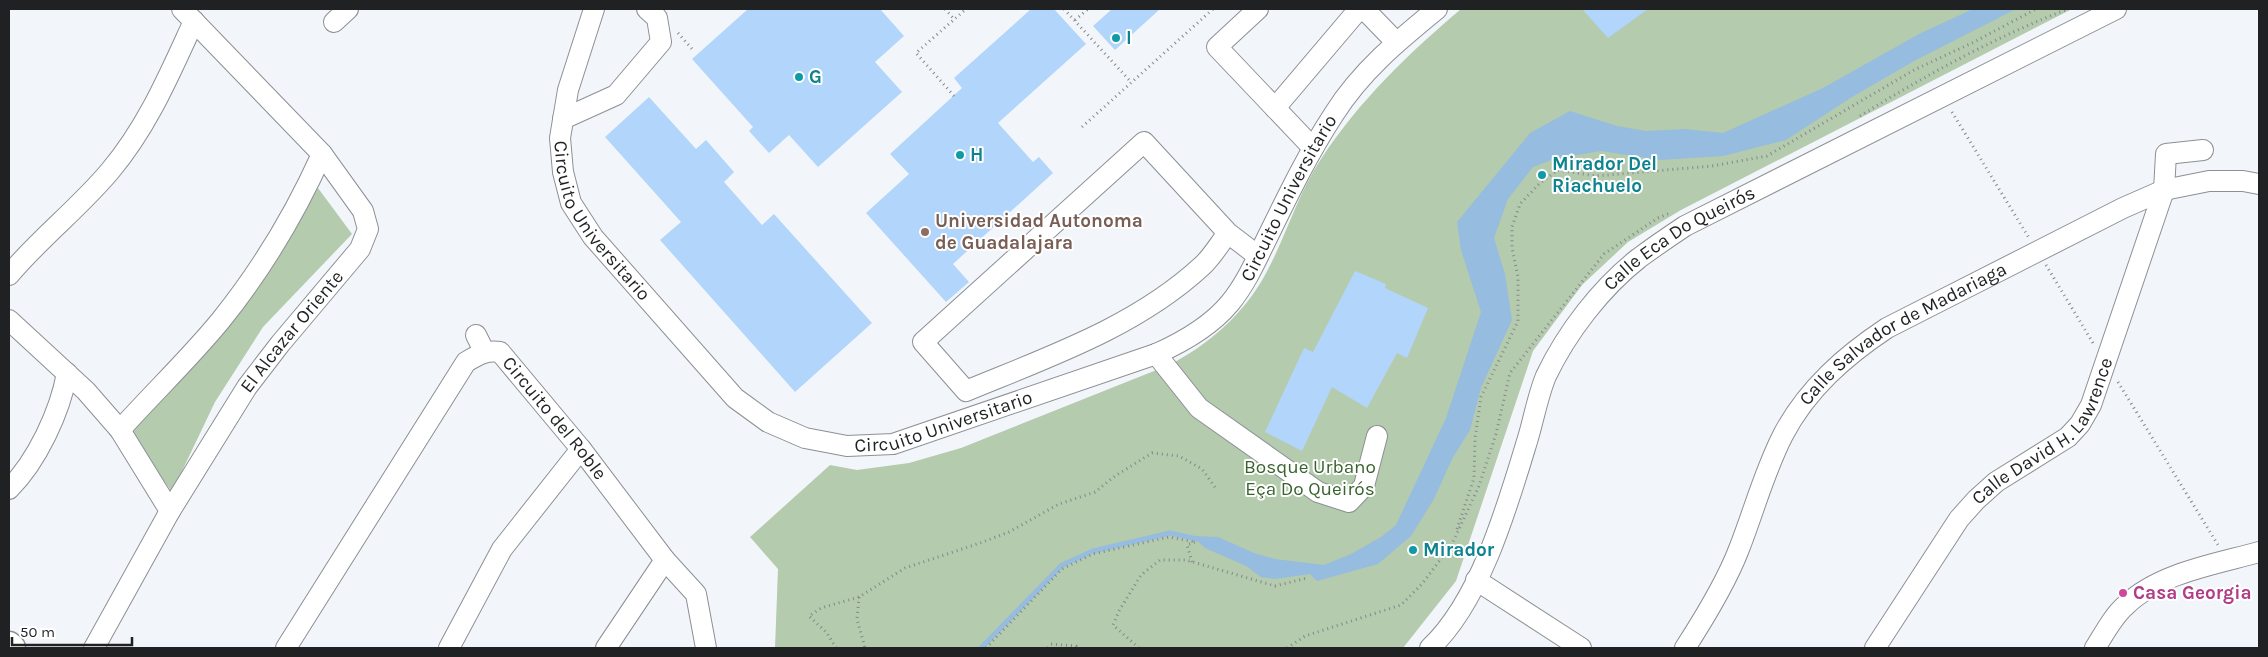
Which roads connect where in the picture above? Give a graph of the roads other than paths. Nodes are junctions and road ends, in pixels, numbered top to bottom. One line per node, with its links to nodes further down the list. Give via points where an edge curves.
1 (594, 9): 11 (street, Circuito Universitario, via 568,90)
2 (647, 9): 11 (street, via 657,18 660,42 616,95)
3 (1258, 9): 10 (street, via 1217,47)
4 (1359, 9): 10 (street)
5 (1364, 9): 9 (street)
6 (1437, 9): 9 (street, Circuito Universitario)
7 (2116, 9): 32 (street, Calle Eca Do Queirós, via 1685,226 1638,259 1602,294 1561,348 1546,378 1507,508)
8 (188, 15): 14 (street, El Alcazar Oriente); 19 (street, El Alcazar Oriente, via 151,113 134,140 110,172)
9 (1396, 42): 12 (street, Circuito Universitario, via 1362,75)
10 (1275, 108): 12 (street)
11 (563, 119): 24 (street, Circuito Universitario, via 560,138 563,172 572,202 593,237 735,398 768,422 805,438 847,446 893,444)
12 (1313, 148): 18 (street, Circuito Universitario)
13 (2203, 150): 16 (street, Calle David H. Lawrence, via 2166,154)
14 (322, 154): 25 (street, via 266,260 220,321); 29 (street, El Alcazar Oriente, via 363,211 368,230 360,249 247,387)
15 (2259, 184): 16 (street, Calle Salvador de Madariaga, via 2209,182)
16 (2164, 190): 42 (street, Calle Salvador de Madariaga, via 1887,328 1828,374 1805,401 1784,434 1767,469 1739,550 1716,597); 43 (street, Calle David H. Lawrence, via 2091,405 2080,424 2068,437 1996,482 1976,500 1960,519)
17 (1228, 233): 18 (street); 23 (street, via 1204,265 1131,319); 23 (street, via 1144,142 923,342)
18 (1258, 256): 21 (street, Circuito Universitario, via 1250,275 1230,304 1182,342)
19 (9, 275)
20 (9, 320): 22 (street)
21 (1156, 354): 24 (street, Circuito Universitario); 26 (street, via 1199,408 1318,492 1349,502 1364,486)
22 (67, 373): 25 (street); 28 (street, via 64,391 43,438 23,473)
23 (966, 391): 24 (street)
24 (980, 416)
25 (120, 430): 29 (street)
26 (1377, 436)
27 (581, 449): 31 (street, Circuito del Roble); 36 (street, Circuito del Roble, via 500,352 480,343); 37 (street, via 502,549)
28 (9, 489)
29 (170, 512): 35 (street, El Alcazar Oriente)
30 (2259, 552): 44 (street, via 2171,577 2148,587 2125,605)
31 (666, 560): 38 (street); 39 (street, Circuito del Roble, via 696,594)
32 (1476, 580): 40 (street, Calle Eca Do Queirós, via 1460,610); 41 (street)
33 (9, 644): 34 (main road)
34 (12, 648)
35 (94, 648)
36 (286, 648)
37 (449, 648)
38 (606, 648)
39 (706, 648)
40 (1430, 648)
41 (1581, 648)
42 (1685, 648)
43 (1875, 648)
44 (2095, 648)

